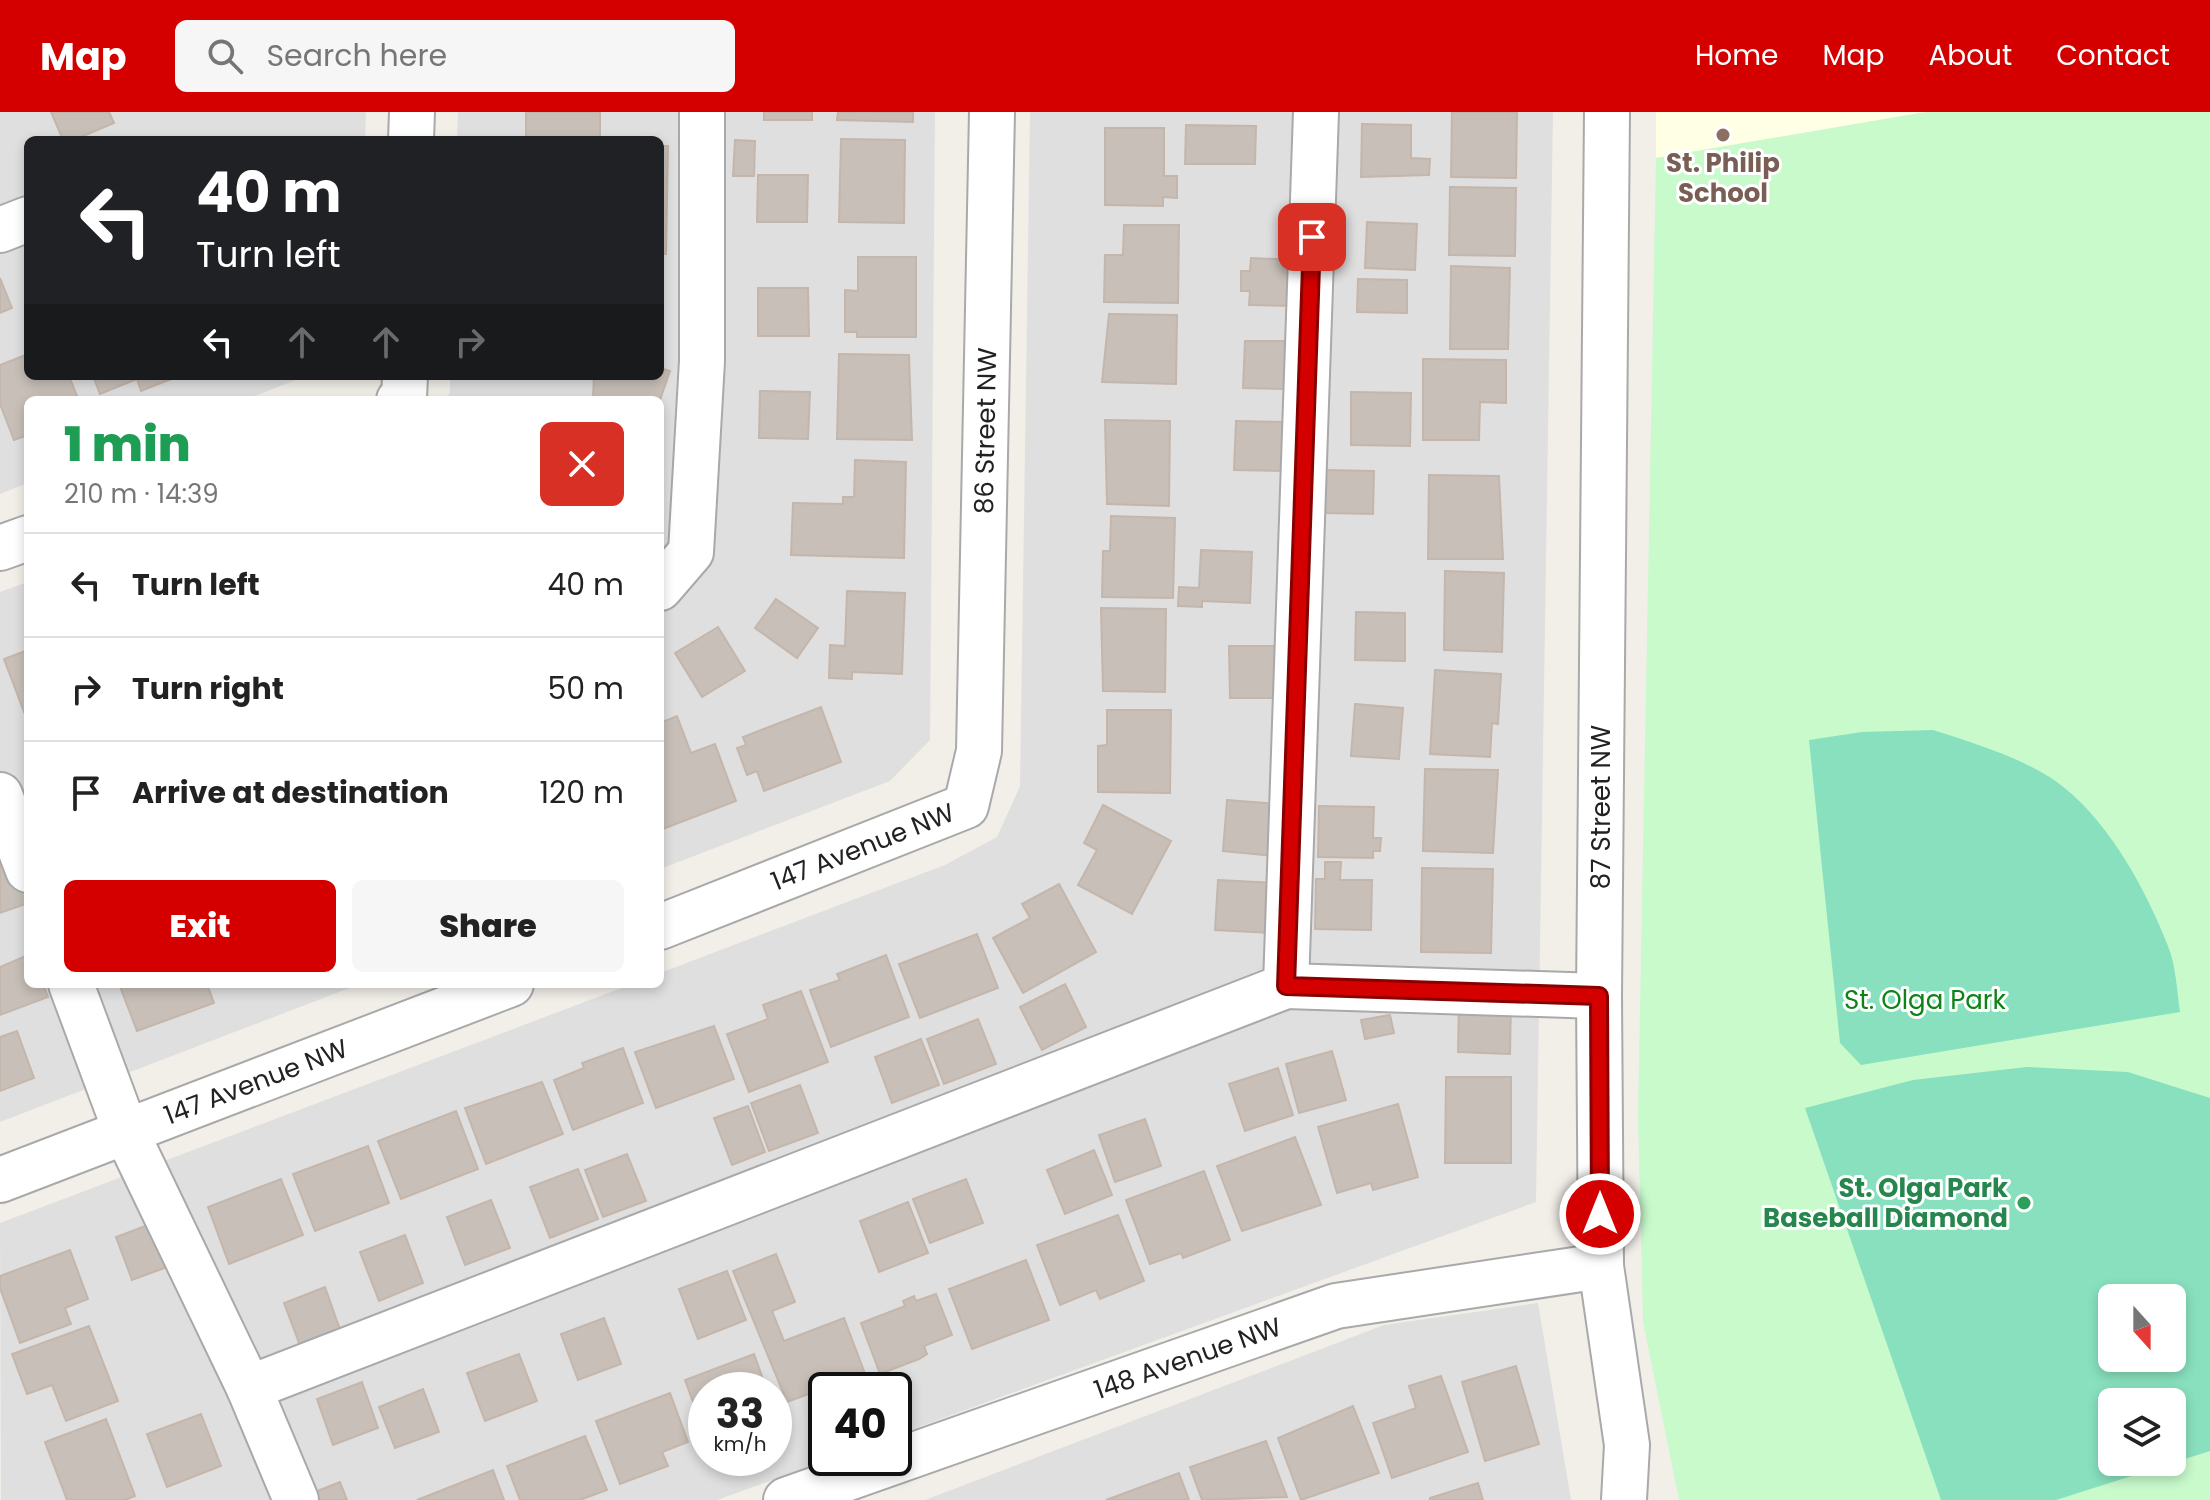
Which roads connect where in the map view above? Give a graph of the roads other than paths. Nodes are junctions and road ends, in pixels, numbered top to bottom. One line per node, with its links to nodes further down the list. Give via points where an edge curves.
1 (412, 112): 6 (street)
2 (702, 112): 11 (street, via 702,361 691,552)
3 (992, 112): 12 (street, 86 Street NW)
4 (1316, 112): 16 (street)
5 (1607, 112): 19 (street, 87 Street NW)
6 (411, 136)
7 (24, 221): 8 (street)
8 (0, 230)
9 (24, 539): 10 (street)
10 (0, 548)
11 (664, 583)
12 (979, 751): 15 (street, 147 Avenue NW, via 966,806)
13 (0, 795): 14 (street)
14 (24, 851)
15 (664, 925)
16 (1286, 986): 19 (street); 23 (street)
17 (72, 988): 20 (street)
18 (501, 988): 20 (street, 147 Avenue NW)
19 (1599, 996): 22 (street, 87 Street NW)
20 (126, 1132): 21 (street, 147 Avenue NW); 23 (street)
21 (0, 1180)
22 (1601, 1266): 25 (street, 148 Avenue NW, via 1336,1306); 26 (street, 87 Street NW, via 1627,1445)
23 (249, 1388): 24 (street)
24 (296, 1500)
25 (786, 1500)
26 (1624, 1500)

